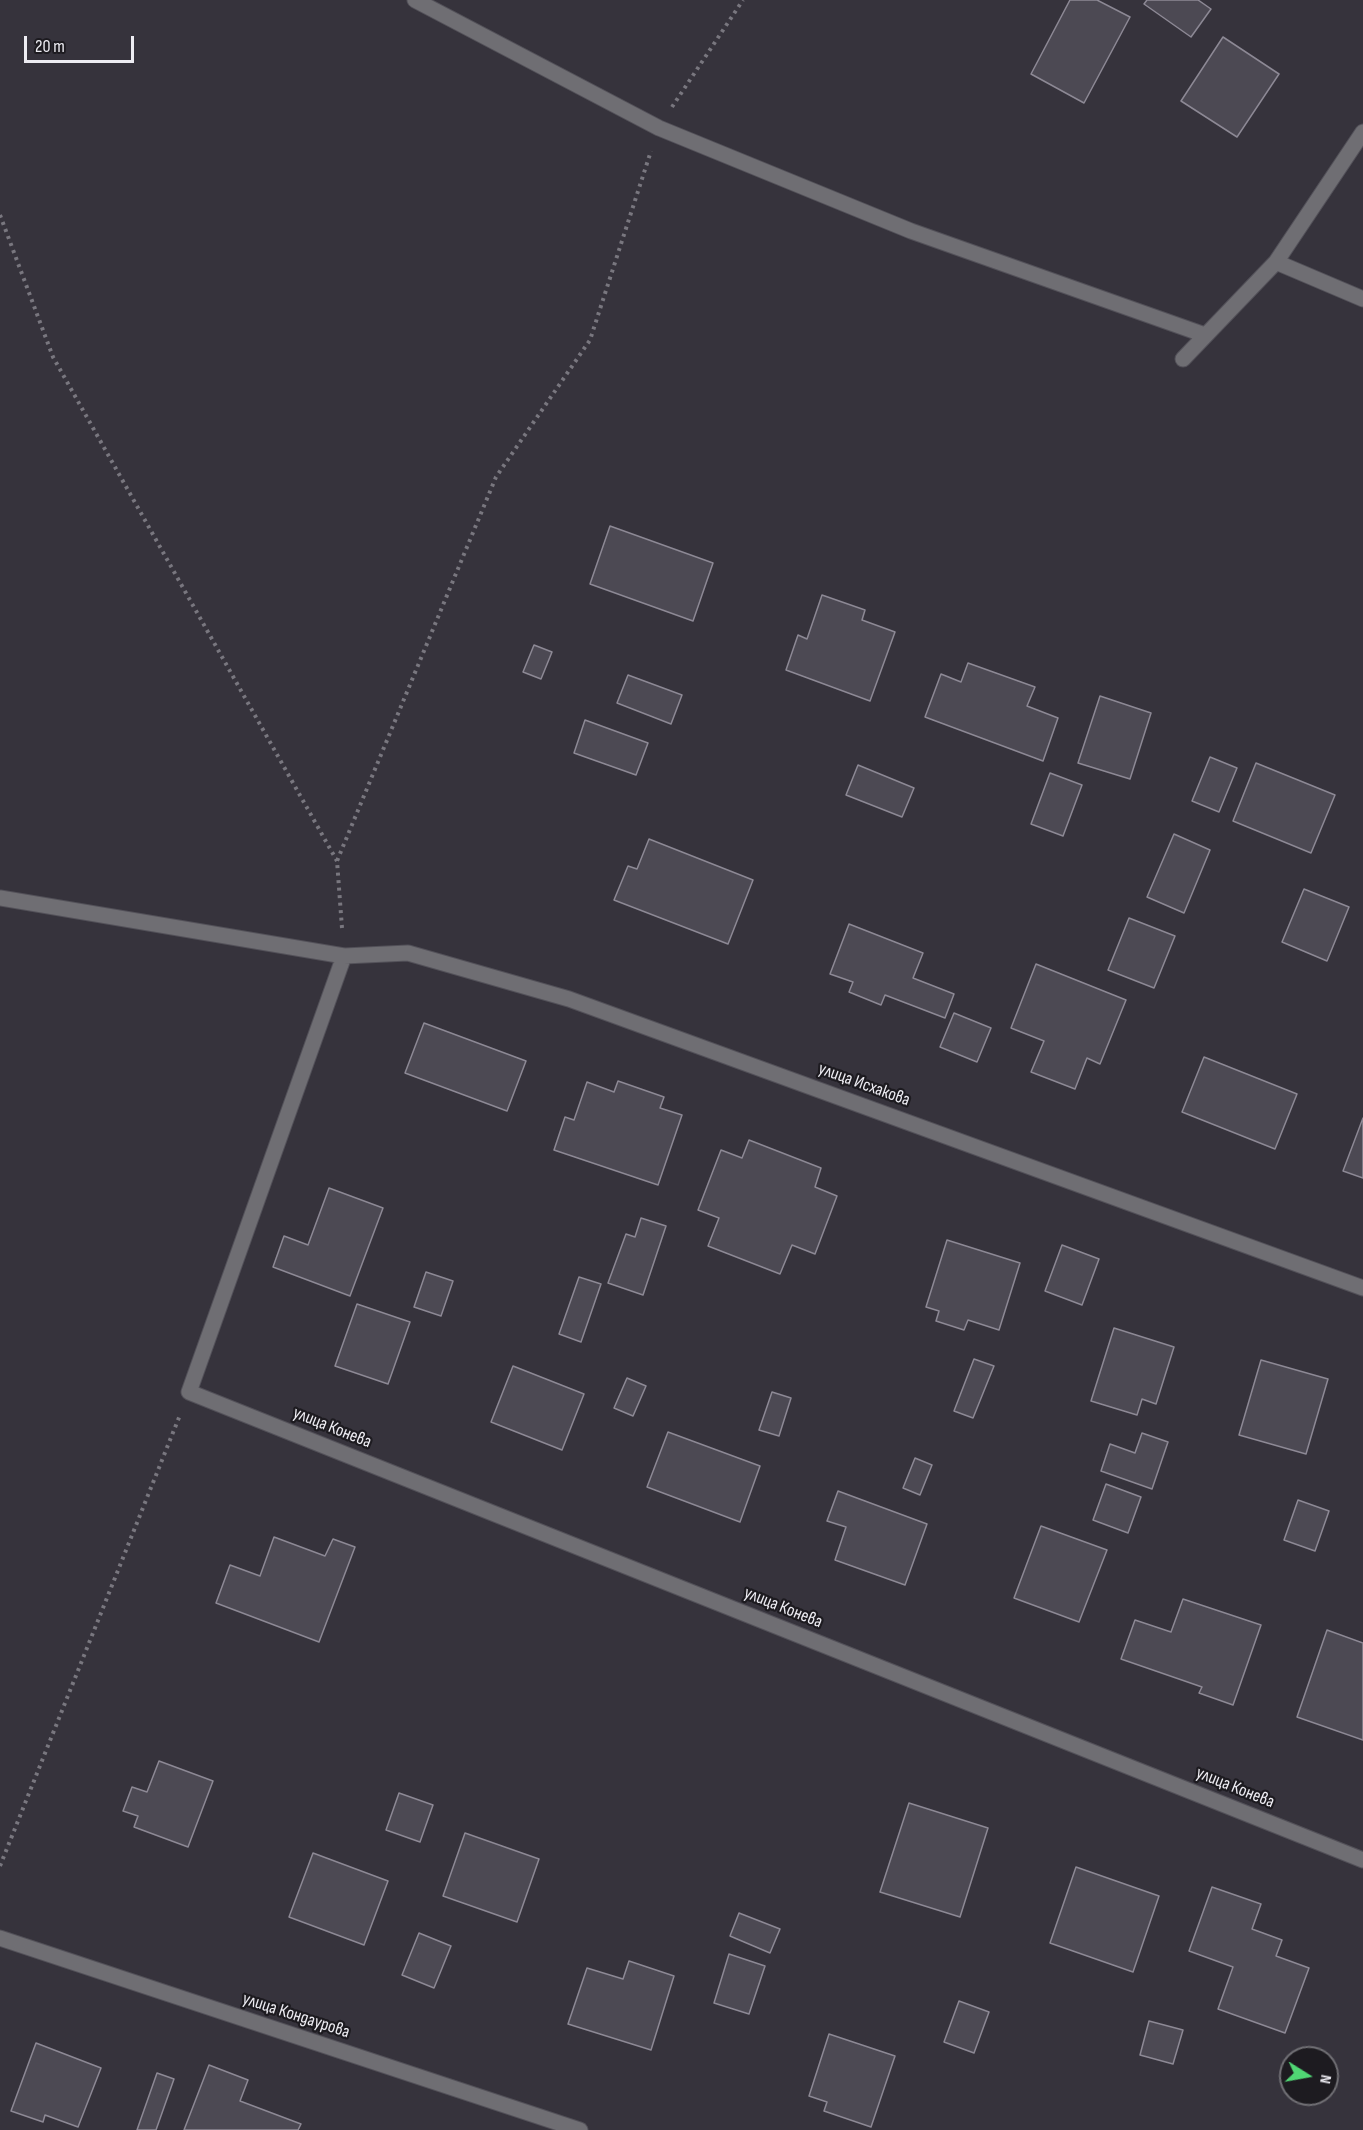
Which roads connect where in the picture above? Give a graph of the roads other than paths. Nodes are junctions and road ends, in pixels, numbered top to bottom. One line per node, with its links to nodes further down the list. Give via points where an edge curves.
1 (415, 0): 5 (street, via 659,128 911,231)
2 (1363, 132): 3 (street)
3 (1276, 262): 4 (street); 5 (street)
4 (1363, 299)
5 (1205, 335): 6 (street)
6 (1183, 359)
7 (0, 898): 8 (street, улица Исхакова)
8 (344, 956): 9 (street, улица Исхакова, via 408,953 569,999); 10 (street, улица Конева, via 189,1392)
9 (1363, 1288)
10 (1363, 1860)
11 (0, 1938): 12 (street, улица Кондаурова)
12 (580, 2130)

